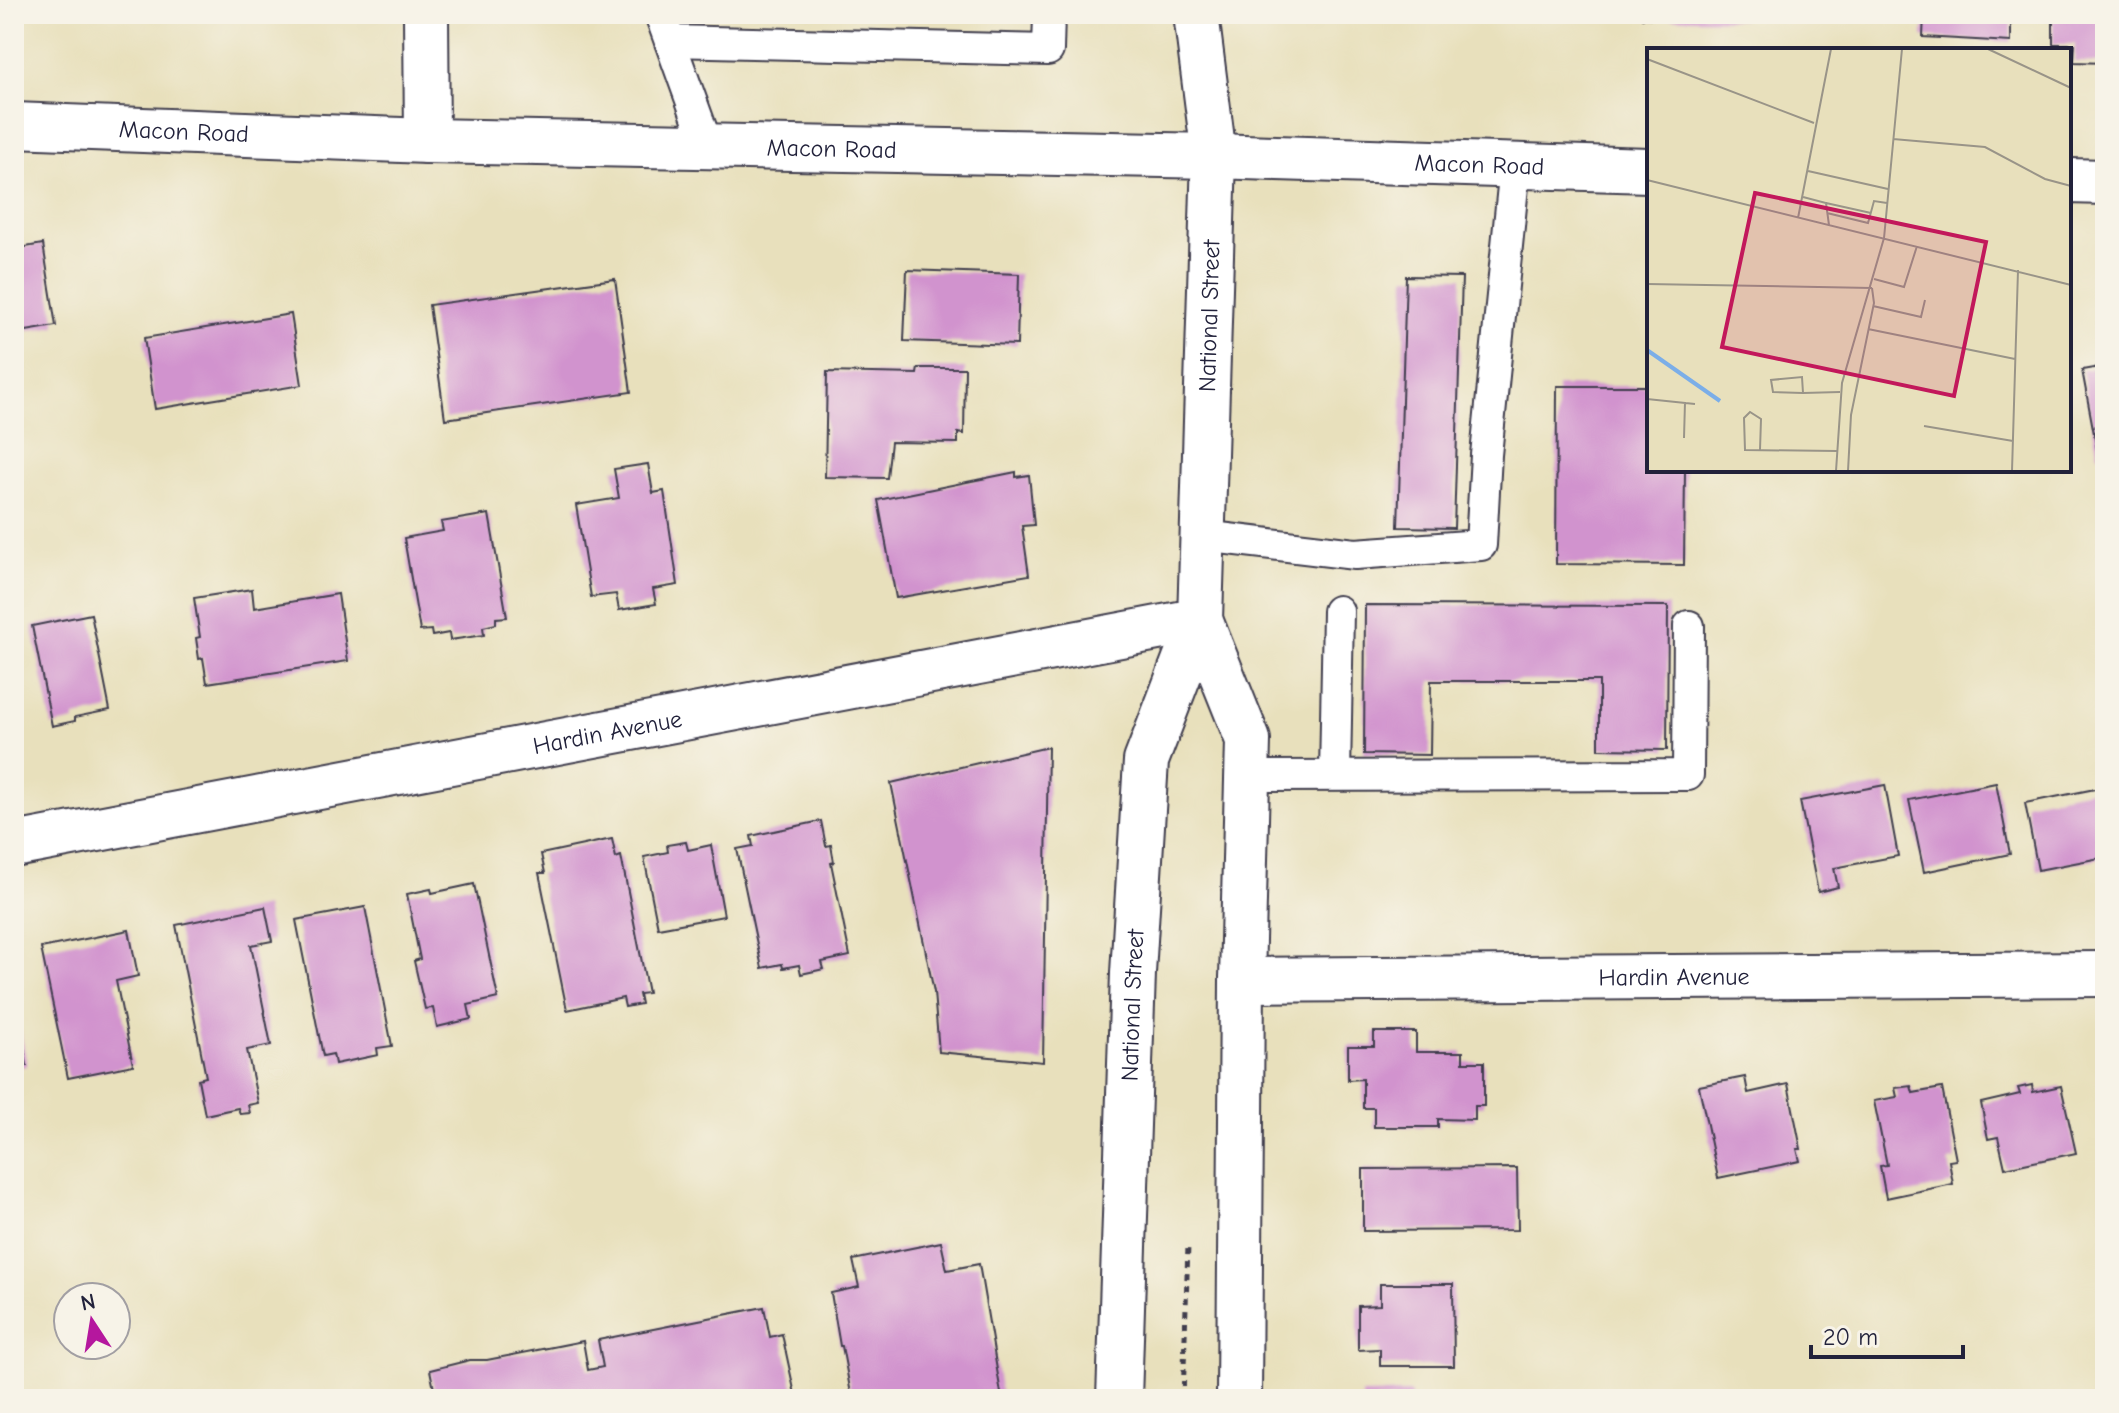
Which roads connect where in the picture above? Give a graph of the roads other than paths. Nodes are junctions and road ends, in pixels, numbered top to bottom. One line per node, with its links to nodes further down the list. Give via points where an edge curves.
1 (426, 14): 6 (main road)
2 (1049, 14): 4 (lane, via 1048,50)
3 (1196, 14): 8 (main road, National Street)
4 (665, 28): 7 (lane)
5 (14, 125): 6 (main road, Macon Road)
6 (427, 141): 7 (main road, Macon Road)
7 (708, 147): 8 (main road, Macon Road)
8 (1214, 156): 9 (main road, Macon Road); 13 (main road, National Street)
9 (1515, 166): 10 (main road, Macon Road); 13 (lane, via 1481,545 1355,554)
10 (1647, 170)
11 (2071, 181): 12 (main road)
12 (2105, 182)
13 (1203, 536): 15 (main road, National Street)
14 (1338, 611): 17 (lane)
15 (1200, 620): 18 (main road, National Street, via 1248,740); 19 (main road, Hardin Avenue); 22 (main road, National Street, via 1146,761 1133,973)
16 (1689, 626): 17 (lane, via 1688,775)
17 (1335, 775): 18 (lane)
18 (1247, 776): 21 (main road, National Street)
19 (14, 845)
20 (2105, 974): 21 (main road, Hardin Avenue)
21 (1242, 980): 23 (main road, National Street)
22 (1119, 1399)
23 (1239, 1399)

